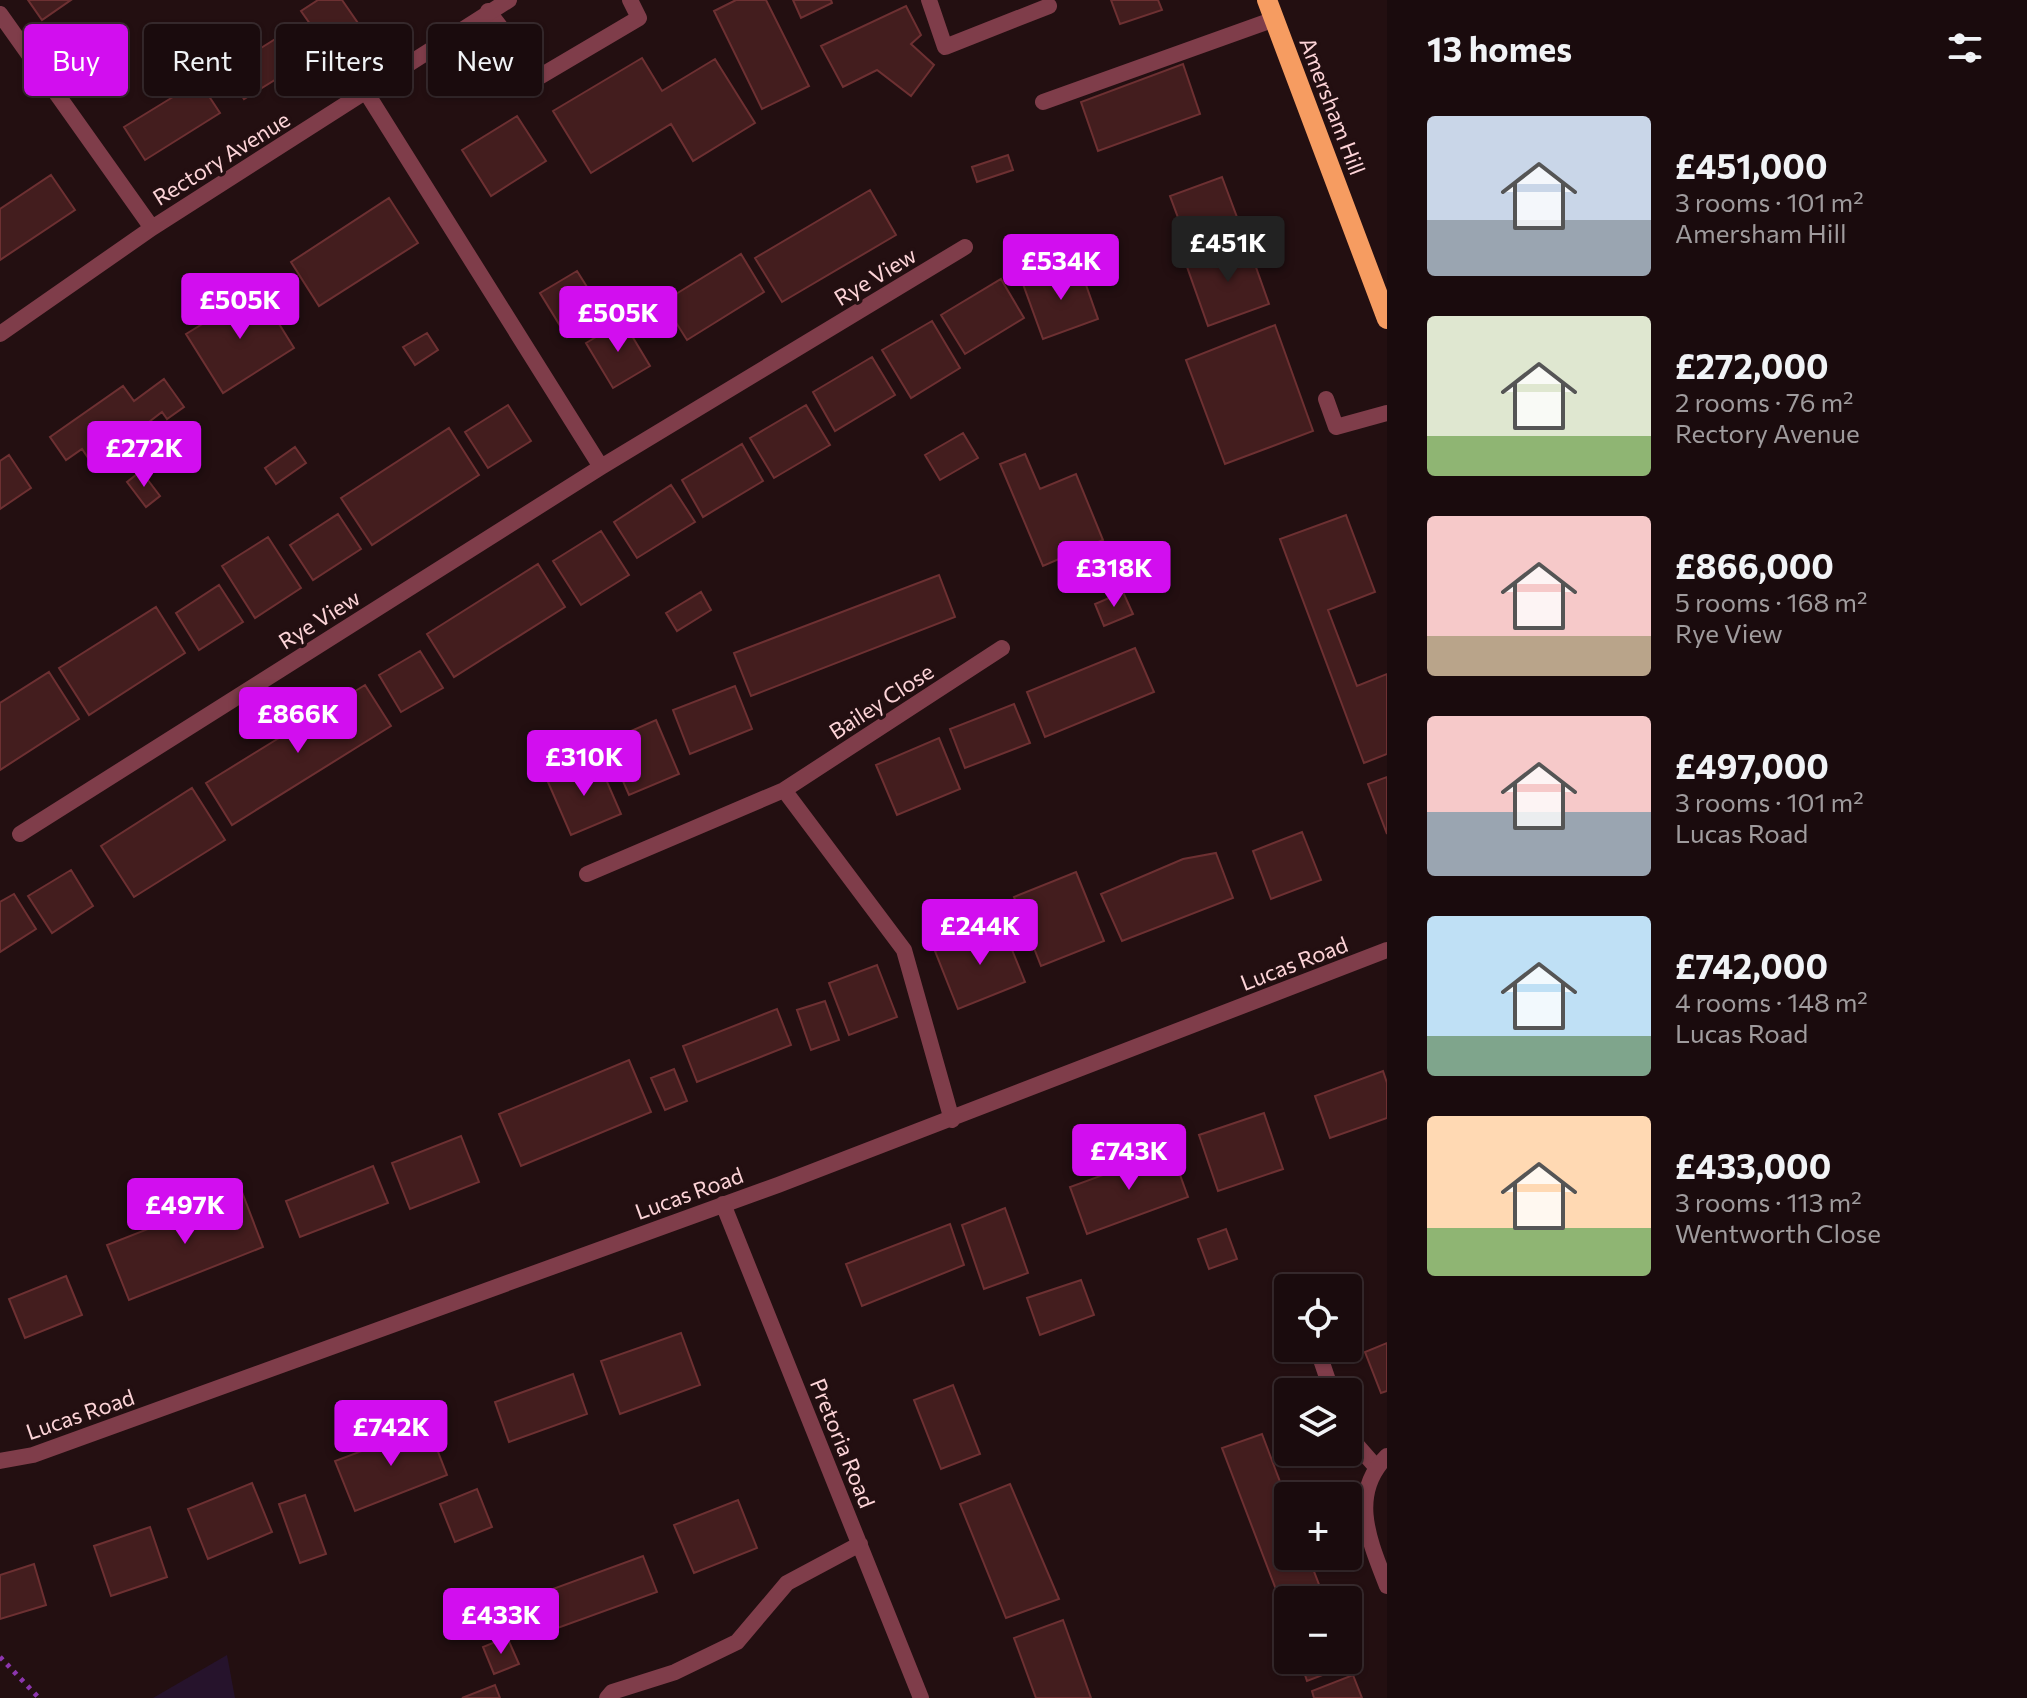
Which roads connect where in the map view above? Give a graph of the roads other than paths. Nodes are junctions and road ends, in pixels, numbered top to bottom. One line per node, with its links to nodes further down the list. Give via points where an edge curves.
1 (509, 0): 6 (street, Rectory Avenue)
2 (630, 0): 6 (street, via 639,18 539,77)
3 (929, 0): 4 (street, via 945,47)
4 (1049, 6)
5 (1271, 9): 11 (street); 14 (main road, Amersham Hill)
6 (488, 11): 8 (street, Rectory Avenue)
7 (0, 14): 12 (street)
8 (412, 61)
9 (360, 96): 12 (street, Rectory Avenue)
10 (369, 96): 18 (street)
11 (1043, 102)
12 (152, 228): 15 (street, Rectory Avenue)
13 (965, 247): 18 (street, Rye View)
14 (1387, 319)
15 (0, 334)
16 (1326, 399): 17 (street, via 1336,427)
17 (1387, 413)
18 (601, 467): 21 (street, Rye View)
19 (1002, 648): 20 (street, Bailey Close)
20 (784, 790): 22 (street, Bailey Close); 24 (street, via 904,950)
21 (20, 834)
22 (587, 874)
23 (1387, 950): 24 (street, Lucas Road)
24 (952, 1120): 25 (street, Lucas Road)
25 (723, 1204): 27 (street, Lucas Road, via 33,1455); 29 (street, Pretoria Road)
26 (1362, 1446): 28 (street)
27 (0, 1461)
28 (1381, 1462): 30 (street, via 1363,1514)
29 (860, 1544): 31 (street, via 787,1583 737,1642); 32 (street, Pretoria Road)
30 (1387, 1586)
31 (607, 1698)
32 (921, 1698)

